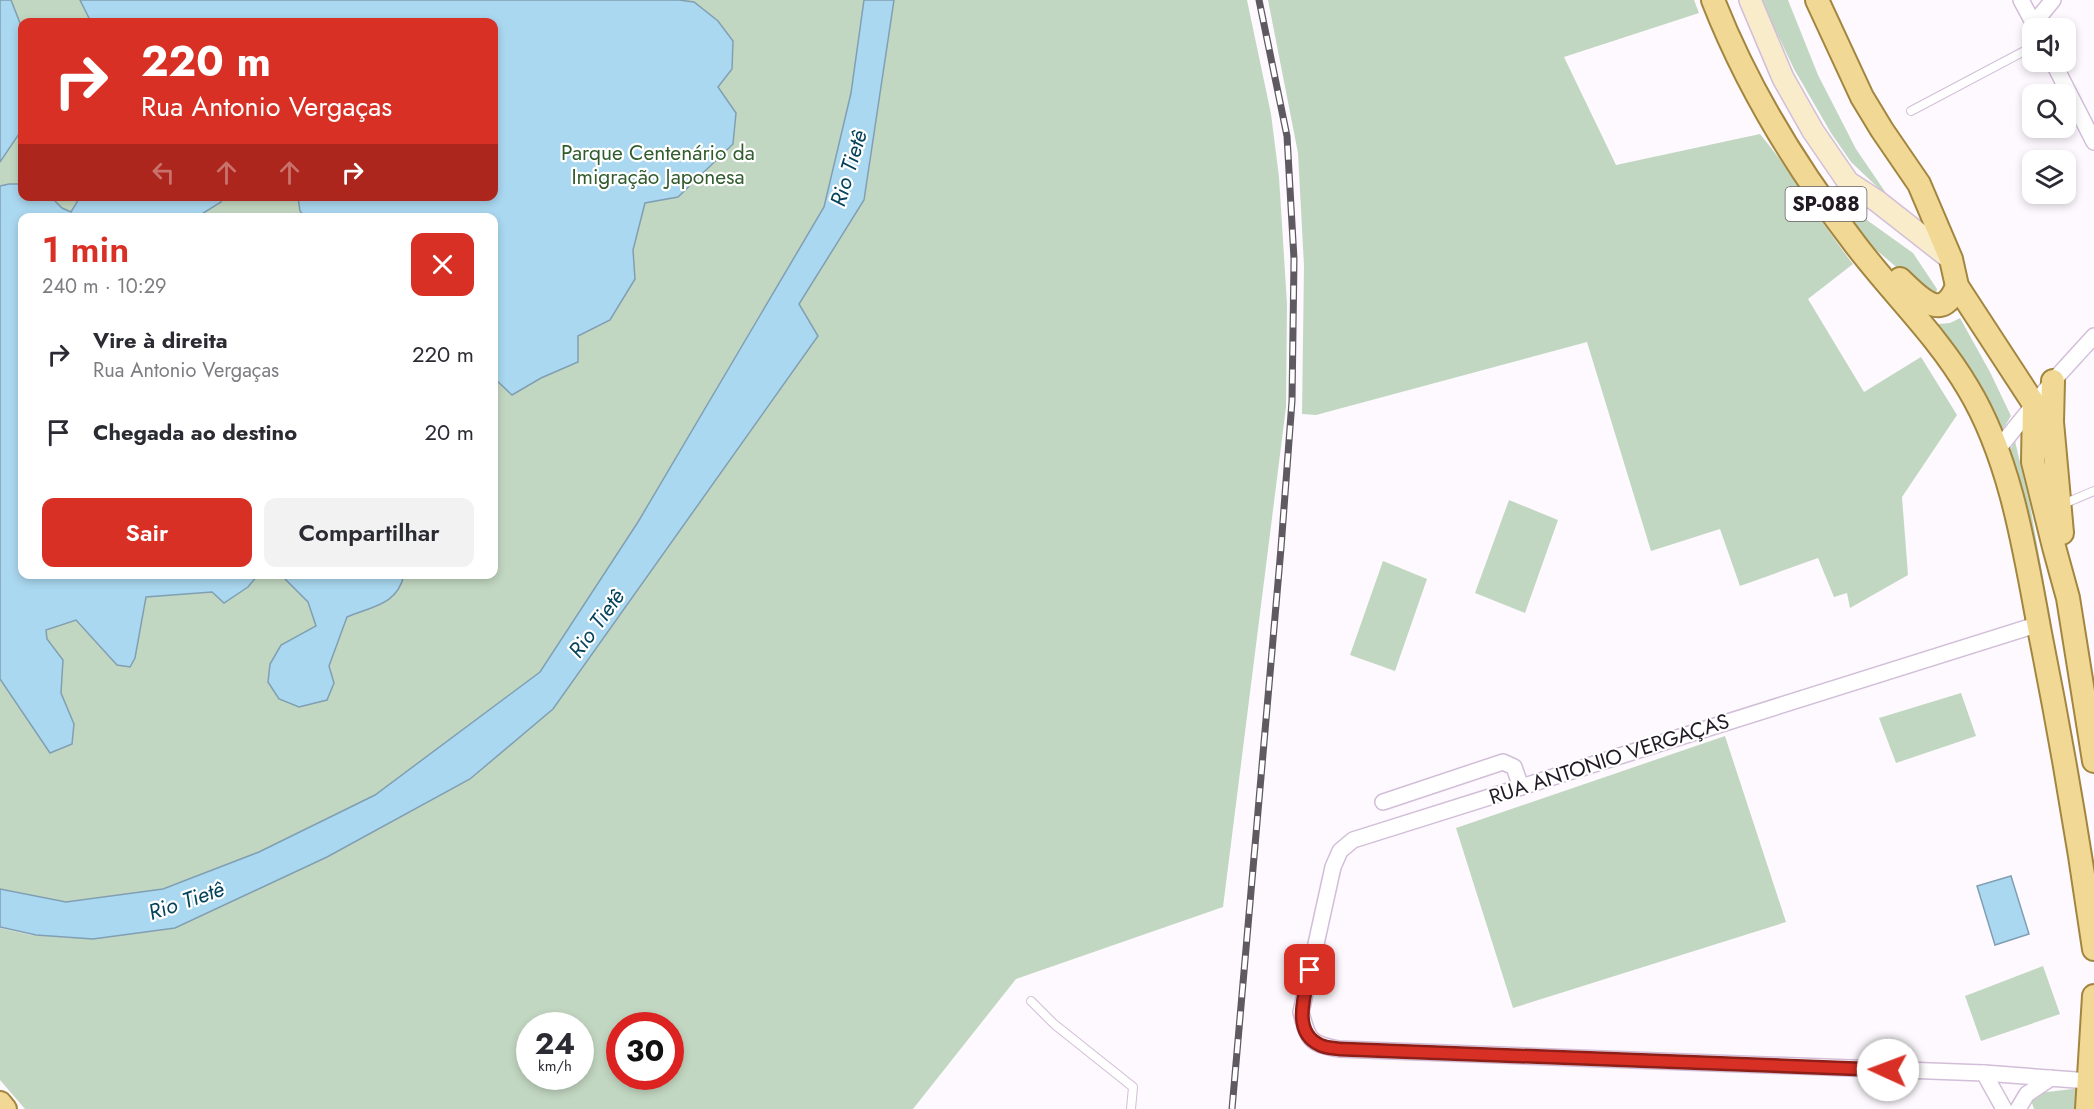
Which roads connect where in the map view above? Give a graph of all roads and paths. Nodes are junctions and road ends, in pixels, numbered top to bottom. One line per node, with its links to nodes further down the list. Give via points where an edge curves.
1 (1713, 0): 12 (main road, SP-088, via 1748,78 1789,149)
2 (1750, 0): 13 (main road, via 1783,78 1848,182)
3 (1817, 0): 13 (main road, via 1863,97 1919,184)
4 (2021, 0): 6 (street)
5 (2053, 0): 7 (street)
6 (2031, 18)
7 (2041, 18)
8 (2022, 52): 10 (lane)
9 (2058, 72): 11 (street)
10 (1911, 111)
11 (2094, 142)
12 (1856, 245): 14 (main road, via 1930,304 1947,303); 18 (main road, SP-088, via 1938,342 1969,389)
13 (1951, 259): 14 (main road)
14 (1958, 286): 17 (main road)
15 (2094, 336): 16 (street)
16 (2053, 381): 17 (street); 20 (main road, via 2052,422)
17 (2034, 404): 18 (street); 21 (main road, via 2034,462)
18 (1998, 449): 22 (main road, SP-088)
19 (2094, 491): 20 (lane)
20 (2060, 506): 21 (main road)
21 (2067, 594): 23 (main road)
22 (2039, 624): 25 (street, RUA ANTONIO VERGAÇAS); 27 (main road, SP-088)
23 (2087, 673): 24 (main road)
24 (2094, 761)
25 (1521, 787): 26 (street, via 1514,767 1503,762); 30 (street, RUA ANTONIO VERGAÇAS, via 1353,840 1340,851 1333,867 1301,1012 1306,1034 1320,1045 1339,1049)
26 (1383, 802)
27 (2094, 949)
28 (2094, 996): 32 (main road)
29 (1031, 1002): 35 (lane, via 1133,1087)
30 (1984, 1073): 31 (street); 36 (street)
31 (2051, 1078): 32 (street); 37 (street, via 2027,1094)
32 (2092, 1081): 38 (main road)
33 (0, 1103): 34 (main road)
34 (5, 1109)
35 (1131, 1109)
36 (2004, 1109)
37 (2018, 1109)
38 (2087, 1109)

